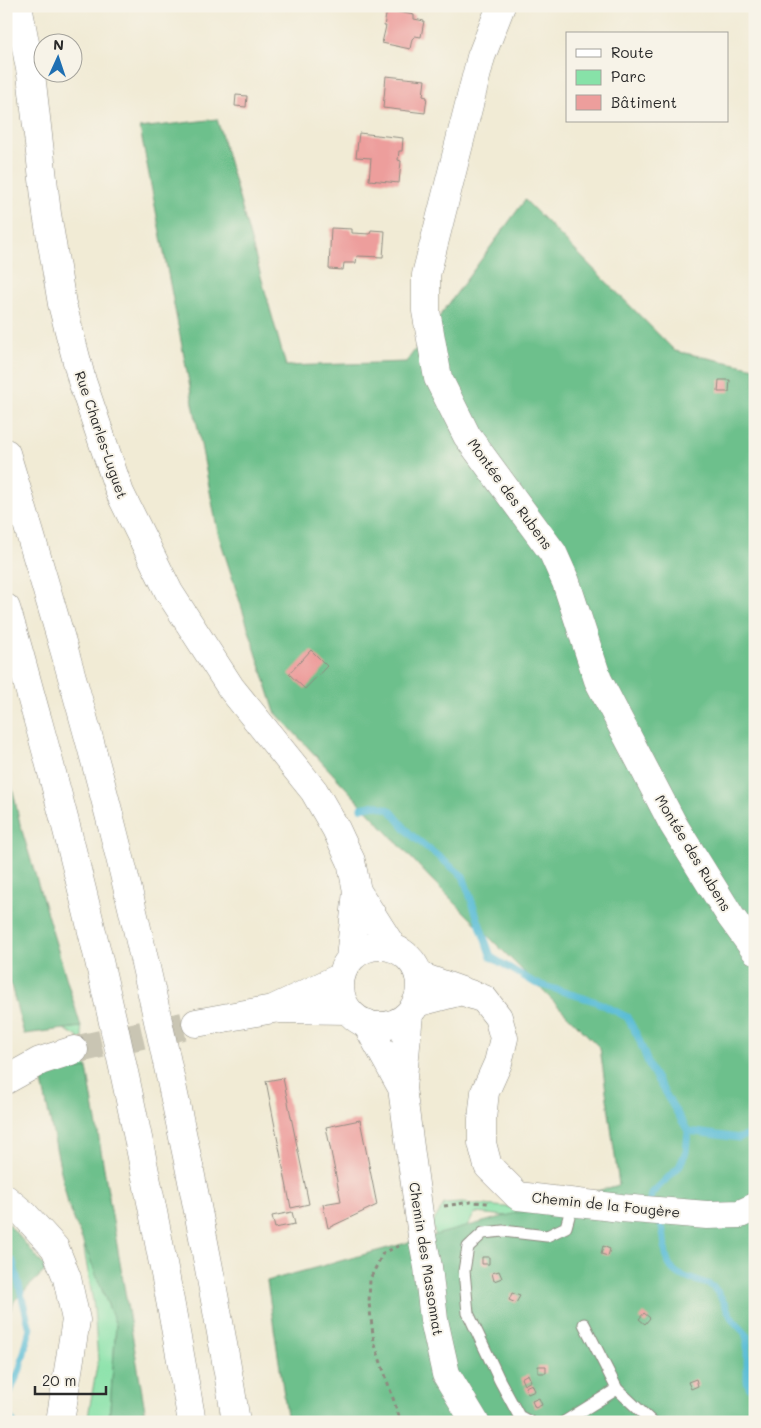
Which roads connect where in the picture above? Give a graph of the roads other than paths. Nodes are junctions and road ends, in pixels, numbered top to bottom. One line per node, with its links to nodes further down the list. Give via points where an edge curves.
1 (18, 6): 5 (main road, Rue Charles-Luguet, via 31,74 47,214 62,304 82,381 120,493 169,592 231,688 314,791 347,853)
2 (501, 6): 7 (main road, Montée des Rubens, via 481,57 426,274 426,311 438,378 467,436 553,553 566,582 598,680 672,824)
3 (6, 454): 29 (main road, via 81,708 146,964 210,1270)
4 (6, 608): 28 (main road, via 72,847 105,985 169,1288)
5 (357, 891): 6 (main road, Rue Charles-Luguet); 8 (main road, Rue Charles-Luguet)
6 (393, 948): 8 (main road, via 373,946 360,951); 9 (main road, via 412,962)
7 (755, 950)
8 (345, 968): 12 (main road); 13 (main road, via 341,994 344,1003)
9 (419, 976): 10 (main road, Chemin de la Fougère); 11 (main road, via 420,985)
10 (462, 991): 11 (main road); 21 (main road, Chemin de la Fougère, via 484,999 498,1017 504,1038 498,1063 485,1092 482,1143 488,1166 518,1196)
11 (412, 1008): 13 (main road, via 403,1019 388,1025 373,1026); 19 (main road, Chemin des Massonnat)
12 (273, 1009): 13 (main road); 14 (main road)
13 (357, 1017): 19 (main road, Chemin des Massonnat)
14 (196, 1023)
15 (74, 1050): 17 (main road)
16 (6, 1057): 17 (main road)
17 (40, 1061): 18 (main road)
18 (6, 1080)
19 (402, 1088): 30 (main road, Chemin des Massonnat, via 434,1320 446,1374)
20 (6, 1199): 24 (main road, via 55,1248 67,1278 76,1320)
21 (573, 1202): 22 (main road, Chemin de la Fougère, via 707,1215 740,1214); 31 (lane, via 566,1227 547,1236 503,1231 483,1233 468,1247 464,1271 468,1313 519,1416)
22 (755, 1207)
23 (584, 1324): 25 (lane)
24 (70, 1361): 26 (main road); 27 (main road)
25 (617, 1390): 32 (lane); 33 (lane)
26 (41, 1422)
27 (60, 1422)
28 (192, 1422)
29 (236, 1422)
30 (475, 1422)
31 (530, 1422)
32 (564, 1422)
33 (652, 1422)

